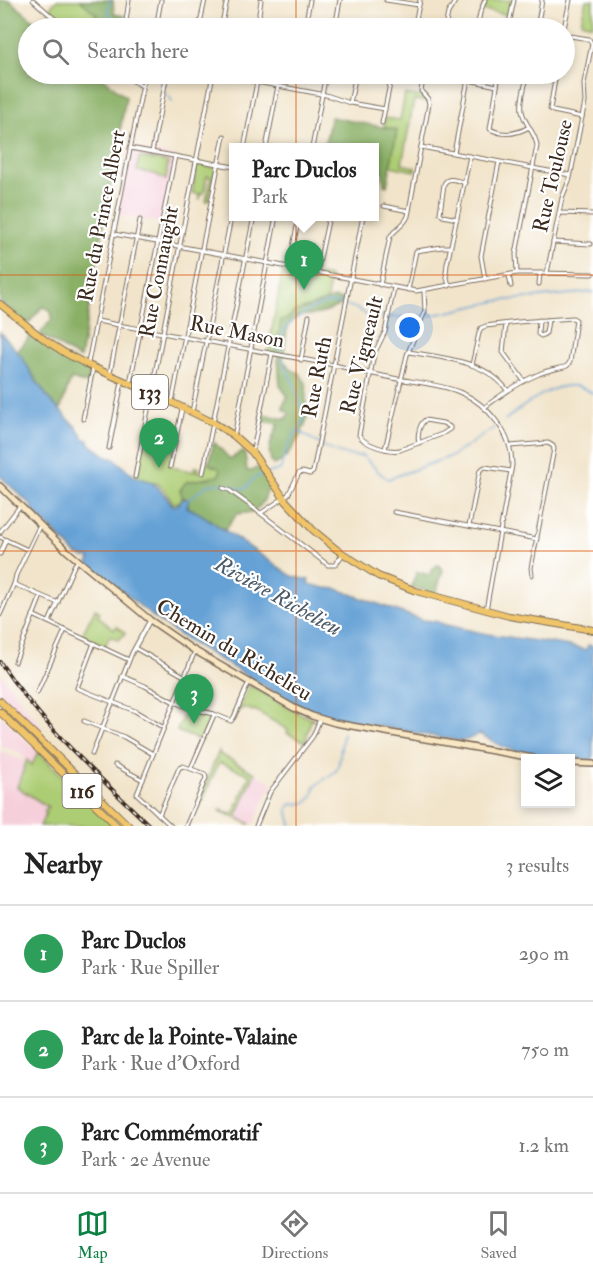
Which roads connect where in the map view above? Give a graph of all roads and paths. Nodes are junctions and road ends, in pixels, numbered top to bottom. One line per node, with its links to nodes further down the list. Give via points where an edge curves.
1 (33, 0): 18 (street)
2 (129, 0): 19 (street)
3 (161, 0): 20 (street)
4 (205, 0): 21 (street)
5 (227, 0): 22 (street)
6 (261, 0): 23 (street)
7 (310, 0): 24 (street)
8 (340, 0): 25 (street)
9 (386, 0): 17 (street)
10 (420, 0): 17 (street)
11 (456, 0): 27 (street)
12 (485, 0): 28 (street)
13 (514, 0): 29 (street)
14 (537, 0): 15 (street)
15 (542, 0): 30 (street)
16 (570, 0): 31 (street)
17 (419, 5): 26 (street)
18 (54, 18)
19 (126, 18)
20 (158, 18)
21 (201, 18)
22 (223, 18)
23 (261, 18)
24 (307, 18)
25 (337, 18)
26 (416, 18)
27 (447, 18)
28 (479, 18)
29 (510, 18)
30 (539, 18)
31 (566, 18)
32 (575, 37): 33 (street, Rue Toulouse, via 591,41)
33 (587, 67): 34 (street); 54 (street, Rue Toulouse)
34 (593, 68)
35 (139, 84): 48 (street)
36 (165, 84): 63 (street)
37 (211, 84): 67 (street, Rue Connaught)
38 (256, 84): 58 (street)
39 (267, 84): 49 (street)
40 (324, 84): 51 (street)
41 (354, 84): 52 (street)
42 (390, 84): 53 (street)
43 (422, 84): 61 (street, via 421,92 429,105)
44 (468, 84): 64 (street)
45 (488, 84): 50 (street)
46 (526, 84): 56 (street, via 521,108)
47 (554, 84): 54 (street, via 550,109)
48 (142, 86): 62 (street, Rue du Prince Albert)
49 (278, 86): 51 (street); 59 (street)
50 (497, 86): 56 (street, via 491,130 513,134)
51 (322, 94): 52 (street); 60 (street)
52 (350, 102): 53 (street)
53 (385, 109): 55 (street)
54 (582, 117): 72 (street, Rue Toulouse)
55 (382, 123)
56 (529, 127): 71 (street, via 537,143)
57 (224, 136): 69 (street)
58 (245, 143)
59 (268, 143)
60 (313, 143)
61 (421, 147): 64 (street); 75 (street)
62 (130, 148): 63 (street); 86 (street, Rue du Prince Albert)
63 (152, 152): 65 (street)
64 (454, 153): 66 (street)
65 (175, 156): 67 (street); 89 (street)
66 (470, 156): 68 (street); 73 (street)
67 (196, 160): 69 (street); 91 (street, Rue Connaught)
68 (499, 162): 71 (street); 105 (street, via 481,256)
69 (218, 164): 70 (street); 93 (street)
70 (229, 166)
71 (533, 168): 72 (street); 99 (street, via 516,256)
72 (570, 176): 76 (street, Rue Toulouse)
73 (465, 183): 78 (street); 78 (street, via 449,180 444,184 440,213)
74 (384, 206): 75 (street)
75 (409, 211): 107 (street, via 406,222 390,239)
76 (559, 213): 77 (street); 88 (street, Rue Toulouse)
77 (593, 214)
78 (457, 219): 92 (street)
79 (140, 220): 87 (street)
80 (230, 221): 94 (street)
81 (253, 221): 95 (street)
82 (275, 221): 96 (street)
83 (297, 221): 97 (street)
84 (328, 221): 98 (street)
85 (362, 221): 104 (street, Rue Ruth)
86 (114, 234): 87 (street); 117 (street, Rue du Prince Albert)
87 (136, 238): 89 (street); 119 (street)
88 (553, 242): 90 (street); 101 (street, Rue Toulouse)
89 (158, 243): 91 (street); 120 (street)
90 (591, 244)
91 (180, 247): 93 (street); 121 (street, Rue Connaught)
92 (450, 248): 108 (street, via 446,270); 111 (street, via 416,251)
93 (201, 251): 94 (street); 122 (street)
94 (223, 255): 95 (street); 123 (street)
95 (246, 260): 96 (street); 124 (street)
96 (267, 264): 97 (street); 125 (street)
97 (289, 268): 98 (street)
98 (317, 273): 104 (street)
99 (517, 273): 100 (street); 102 (street)
100 (540, 273): 101 (street); 106 (street)
101 (547, 273): 103 (street)
102 (509, 274): 105 (street); 109 (street)
103 (593, 274)
104 (351, 279): 107 (street); 129 (street, Rue Ruth)
105 (485, 279): 108 (street)
106 (540, 284)
107 (380, 285): 110 (street)
108 (449, 286): 112 (street)
109 (511, 286)
110 (394, 288): 111 (street); 133 (street, Rue Vigneault, via 385,332)
111 (408, 290): 112 (street)
112 (424, 291): 126 (street, via 425,311)
113 (0, 304): 131 (main road, 133, via 52,345)
114 (309, 316): 128 (street)
115 (538, 320): 116 (street); 116 (street, via 539,336 546,333); 118 (street)
116 (548, 320): 136 (street, via 576,320 569,364)
117 (97, 321): 119 (street, Rue Mason); 131 (street, Rue du Prince Albert)
118 (506, 323): 130 (street, via 481,328); 136 (street, via 502,351)
119 (119, 325): 120 (street, Rue Mason); 132 (street)
120 (141, 329): 121 (street, Rue Mason); 137 (street)
121 (163, 333): 122 (street, Rue Mason); 139 (street, Rue Connaught)
122 (185, 337): 123 (street, Rue Mason); 140 (street)
123 (207, 341): 124 (street, Rue Mason); 143 (street)
124 (229, 345): 125 (street, Rue Mason); 145 (street)
125 (250, 350): 127 (street, Rue Mason); 146 (street)
126 (408, 351): 130 (street); 134 (street)
127 (273, 355): 128 (street, Rue Mason); 151 (street)
128 (300, 360): 129 (street, Rue Mason)
129 (334, 365): 133 (street, Rue Mason); 158 (street, Rue Ruth, via 313,472 299,473)
130 (472, 365): 138 (street, via 493,376)
131 (91, 366): 132 (main road, 133); 144 (street, Rue du Prince Albert)
132 (109, 374): 135 (main road, 133)
133 (370, 374): 134 (street, Rue Mason); 150 (street, Rue Vigneault, via 359,435 363,441)
134 (401, 379): 141 (street, Rue Mason, via 461,392); 150 (street)
135 (123, 380): 137 (main road, 133); 149 (street)
136 (524, 381): 138 (street)
137 (130, 383): 139 (main road, 133)
138 (507, 390): 141 (street)
139 (152, 393): 140 (main road, 133); 155 (street, Rue Connaught)
140 (172, 402): 142 (main road, 133)
141 (485, 407): 148 (street)
142 (183, 408): 143 (main road, 133); 152 (street)
143 (192, 412): 145 (main road, 133)
144 (83, 419)
145 (214, 423): 146 (main road, 133); 154 (street)
146 (233, 435): 151 (main road, 133)
147 (418, 443): 147 (street, via 448,431 450,427 425,420); 150 (street, via 400,450)
148 (510, 446): 153 (street); 167 (street, via 548,443 554,449)
149 (109, 448)
150 (386, 449)
151 (252, 452): 158 (main road, 133)
152 (170, 467)
153 (511, 471): 163 (street, via 485,467 480,470); 165 (street)
154 (203, 473)
155 (135, 477)
156 (223, 488): 161 (street)
157 (2, 490): 159 (main road, Chemin du Richelieu)
158 (284, 498): 161 (street, Rue Ruth); 171 (main road, 133, via 313,530)
159 (20, 506): 162 (main road, Chemin du Richelieu); 164 (street)
160 (394, 512): 163 (street)
161 (261, 513): 171 (street, via 328,565 335,565)
162 (40, 526): 169 (street); 172 (main road, Chemin du Richelieu)
163 (469, 526): 165 (street)
164 (0, 532)
165 (501, 533): 167 (street); 177 (street)
166 (0, 537): 168 (street)
167 (537, 539): 173 (street)
168 (6, 540): 169 (street); 170 (street)
169 (28, 550): 174 (street)
170 (0, 554)
171 (343, 554): 177 (main road, 133, via 398,585)
172 (78, 560): 176 (street); 180 (main road, Chemin du Richelieu)
173 (532, 575)
174 (14, 584): 175 (street); 178 (street)
175 (41, 596): 176 (street); 179 (street)
176 (58, 603): 181 (street)
177 (486, 610): 183 (main road, 133)
178 (0, 615)
179 (33, 615): 181 (street); 188 (street)
180 (150, 620): 185 (street); 186 (main road, Chemin du Richelieu)
181 (49, 622): 182 (street)
182 (65, 630): 184 (street); 192 (street)
183 (593, 630)
184 (94, 643): 187 (street); 194 (street, via 76,687)
185 (135, 648): 187 (street); 190 (street)
186 (195, 651): 190 (street); 191 (main road, Chemin du Richelieu)
187 (129, 660): 189 (street)
188 (15, 662)
189 (122, 676): 194 (street); 195 (street)
190 (184, 676): 195 (street)
191 (249, 682): 197 (street, via 232,720); 198 (main road, Chemin du Richelieu)
192 (37, 693)
193 (0, 701): 212 (main road, 116)
194 (112, 702): 200 (street); 201 (street)
195 (174, 702): 197 (street); 201 (street)
196 (0, 712): 211 (main road, 116)
197 (214, 714): 208 (street)
198 (320, 719): 204 (main road, Chemin du Richelieu); 215 (street, via 313,736 271,790)
199 (84, 721): 200 (street)
200 (102, 728): 202 (street); 203 (street)
201 (164, 728): 203 (street)
202 (92, 754)
203 (153, 754): 209 (street)
204 (521, 757)
205 (575, 763): 206 (main road)
206 (593, 764)
207 (115, 765): 209 (street)
208 (191, 768): 210 (street, via 179,768); 214 (street, via 206,777)
209 (143, 780): 210 (street, via 137,794)
210 (159, 815): 213 (street)
211 (117, 826)
212 (129, 826)
213 (171, 826)
214 (186, 826)
215 (256, 826)

